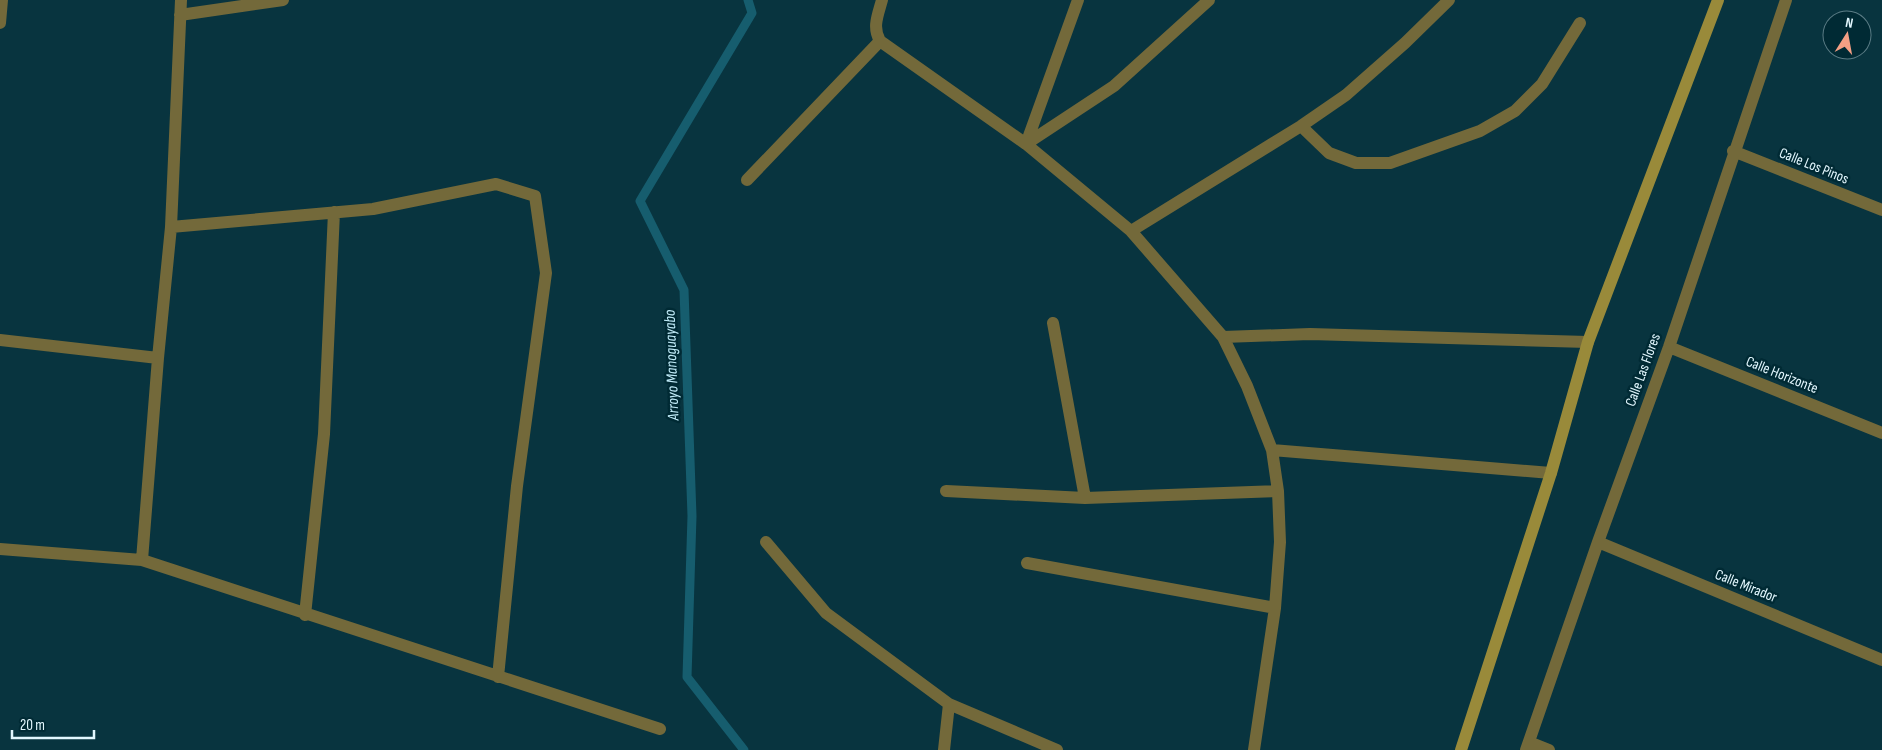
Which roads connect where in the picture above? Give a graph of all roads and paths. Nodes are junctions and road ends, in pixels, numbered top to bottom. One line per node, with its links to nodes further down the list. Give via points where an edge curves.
1 (2, 0): 11 (street)
2 (181, 0): 10 (street)
3 (283, 0): 10 (street)
4 (882, 0): 13 (street, via 875,33)
5 (1078, 0): 15 (street)
6 (1209, 0): 15 (street, via 1114,86)
7 (1449, 0): 14 (street, via 1346,95)
8 (1718, 0): 25 (street)
9 (1786, 0): 16 (street, Calle Las Flores)
10 (180, 15): 20 (street)
11 (0, 23)
12 (1580, 23): 14 (street, via 1542,84 1515,111 1480,131 1390,163 1356,163 1329,154)
13 (880, 41): 15 (street); 17 (street)
14 (1301, 126): 21 (street)
15 (1026, 144): 21 (street)
16 (1733, 151): 18 (street, Calle Los Pinos); 26 (street, Calle Las Flores)
17 (747, 180)
18 (1882, 210)
19 (334, 212): 20 (street); 40 (street, via 324,434); 42 (street, via 373,209 496,184 535,196 546,272 517,486)
20 (171, 227): 27 (street)
21 (1131, 230): 23 (street)
22 (1053, 323): 33 (street)
23 (1223, 337): 25 (street, via 1310,334); 29 (street, via 1247,386)
24 (0, 340): 27 (street)
25 (1588, 342): 30 (street)
26 (1669, 347): 28 (street, Calle Horizonte); 35 (street, Calle Las Flores)
27 (158, 358): 37 (street)
28 (1882, 433)
29 (1272, 450): 30 (street); 32 (street)
30 (1551, 474): 49 (street)
31 (946, 491): 33 (street)
32 (1278, 491): 33 (street); 39 (street, via 1280,542)
33 (1085, 498)
34 (766, 542): 43 (street, via 826,613)
35 (1598, 542): 41 (street, Calle Mirador); 45 (street, Calle Las Flores)
36 (0, 549): 37 (street)
37 (142, 560): 40 (street)
38 (1028, 563): 39 (street)
39 (1275, 608): 48 (street)
40 (305, 614): 42 (street)
41 (1882, 660)
42 (498, 677): 44 (street)
43 (949, 704): 46 (street); 47 (street)
44 (660, 729)
45 (1527, 746): 50 (street)
46 (944, 750)
47 (1057, 750)
48 (1254, 750)
49 (1461, 750)
50 (1549, 750)

